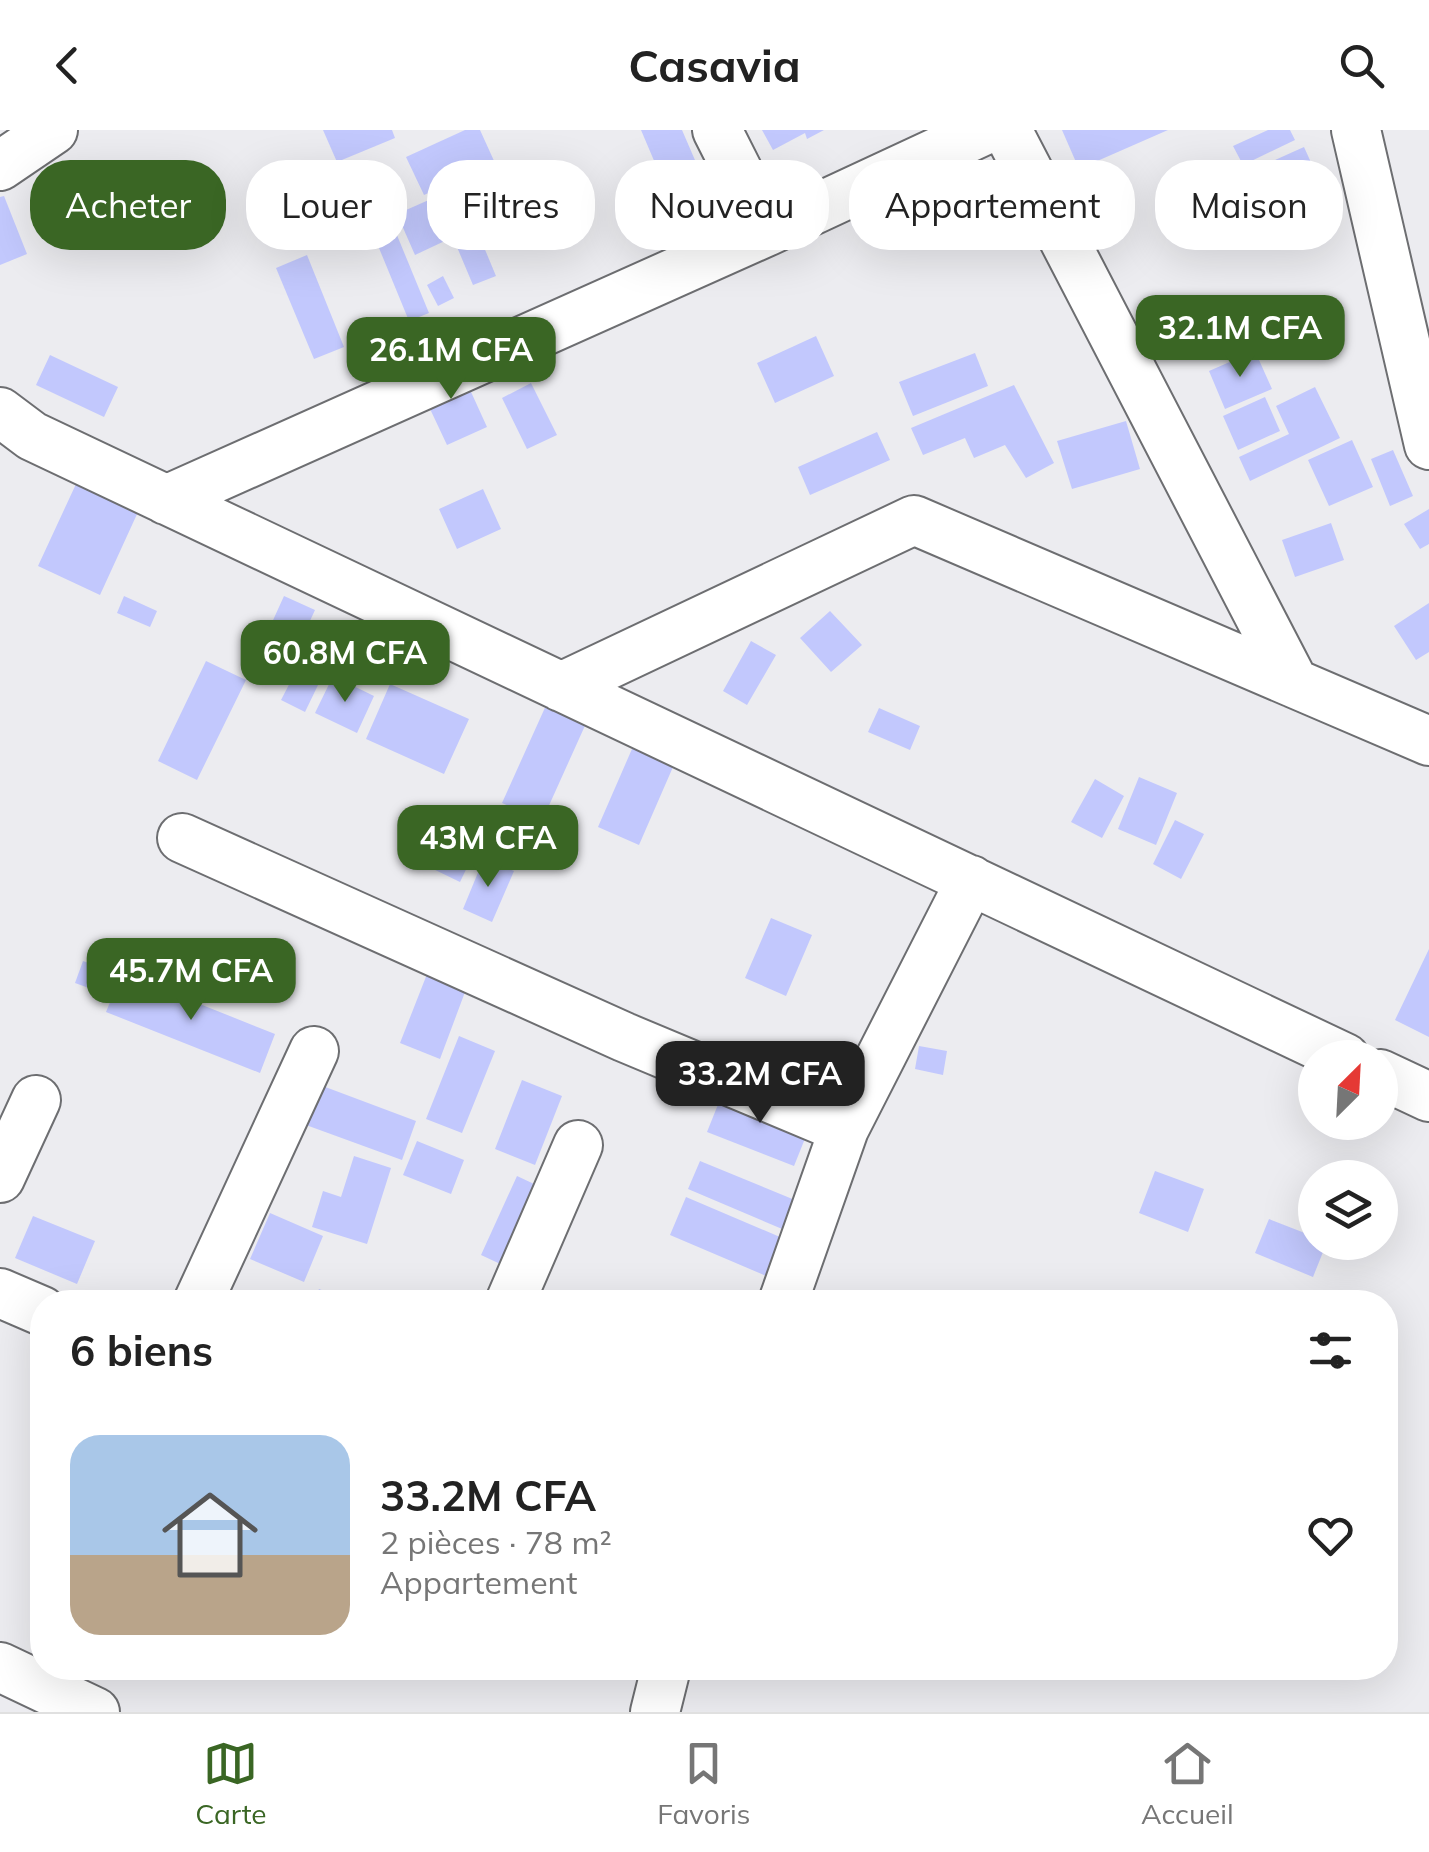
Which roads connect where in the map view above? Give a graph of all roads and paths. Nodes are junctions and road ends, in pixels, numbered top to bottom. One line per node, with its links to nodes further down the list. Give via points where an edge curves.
1 (53, 130): 7 (street)
2 (717, 130): 6 (street)
3 (985, 130): 8 (street)
4 (1007, 130): 13 (street)
5 (1356, 130): 11 (street)
6 (732, 160)
7 (0, 166)
8 (829, 203)
9 (725, 250): 12 (street)
10 (0, 412): 12 (street, via 32,436)
11 (1429, 445)
12 (166, 500): 14 (street)
13 (1294, 683): 14 (street, via 914,520); 15 (street)
14 (561, 687): 17 (street)
15 (1429, 742)
16 (182, 838): 23 (street)
17 (971, 880): 18 (street); 23 (street)
18 (1307, 1040)
19 (314, 1052): 26 (street)
20 (1398, 1082): 21 (street)
21 (1429, 1097)
22 (36, 1100): 25 (street)
23 (844, 1129): 28 (street)
24 (578, 1145): 27 (street)
25 (0, 1178)
26 (204, 1290)
27 (515, 1290)
28 (788, 1290)
29 (0, 1293): 30 (street)
30 (30, 1306)
31 (0, 1667): 33 (street)
32 (663, 1680): 34 (street)
33 (95, 1712)
34 (655, 1712)

